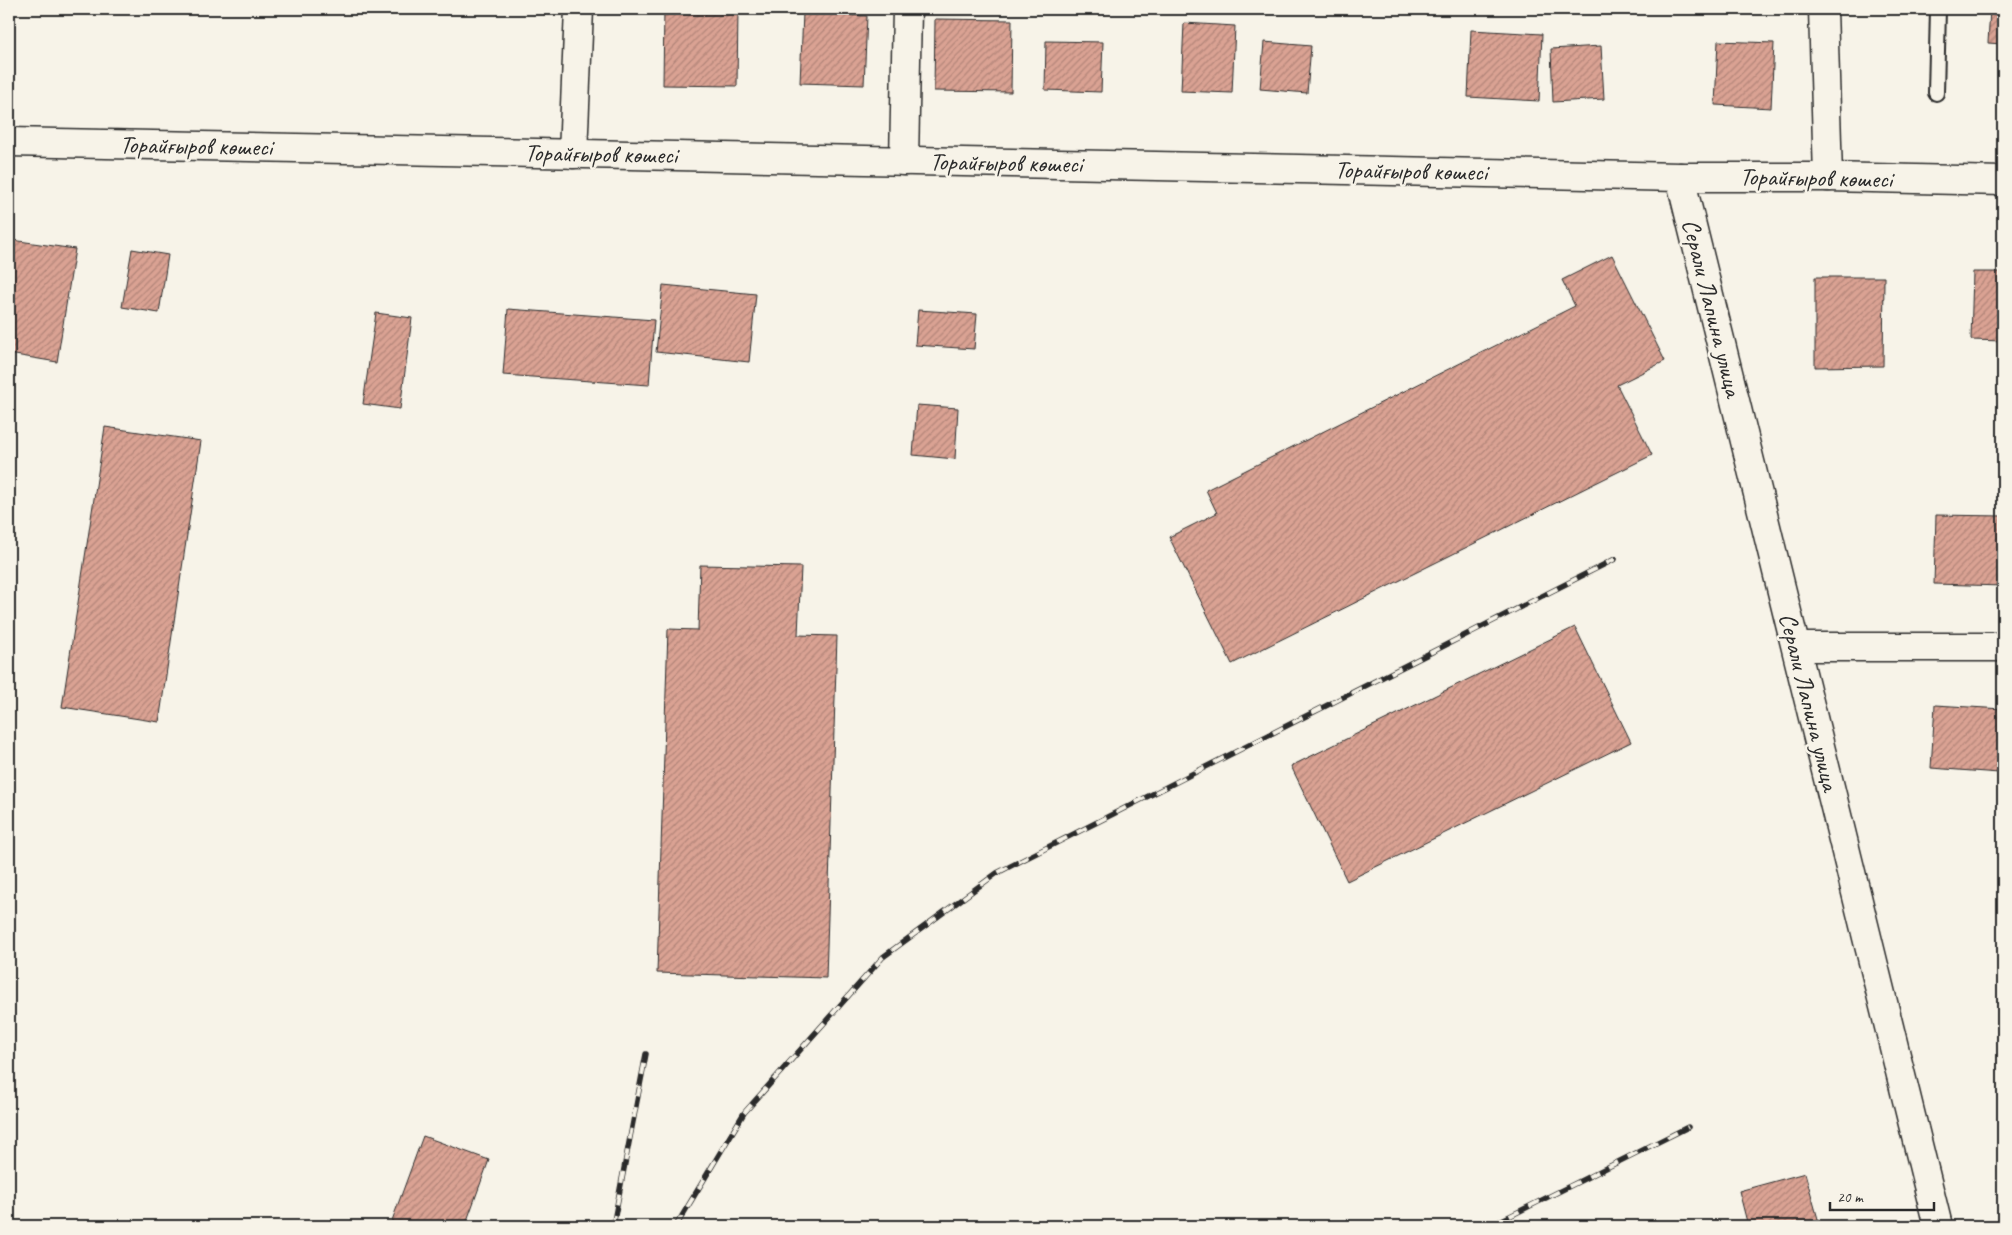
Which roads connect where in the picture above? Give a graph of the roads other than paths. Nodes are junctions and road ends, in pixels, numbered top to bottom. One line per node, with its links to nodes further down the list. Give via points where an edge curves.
1 (579, 9): 7 (street)
2 (907, 9): 8 (street)
3 (1823, 9): 10 (street)
4 (1938, 9): 5 (lane)
5 (1936, 93)
6 (9, 142): 7 (street, Торайғыров көшесі)
7 (573, 154): 8 (street, Торайғыров көшесі)
8 (904, 161): 9 (street, Торайғыров көшесі)
9 (1680, 177): 10 (street, Торайғыров көшесі); 12 (street, Серали Лапина улица)
10 (1828, 177): 11 (street, Торайғыров көшесі)
11 (2003, 181)
12 (1796, 647): 13 (street); 14 (street, Серали Лапина улица)
13 (2003, 647)
14 (1938, 1226)

